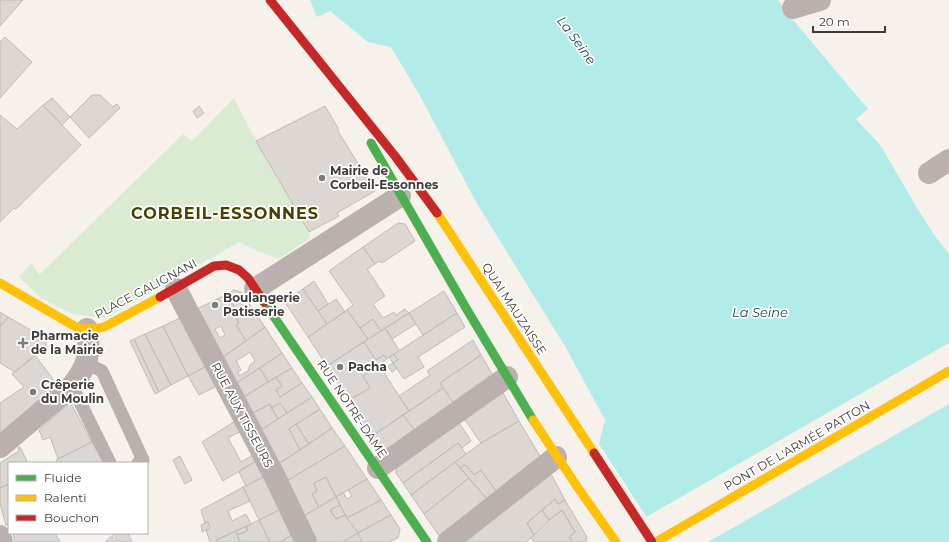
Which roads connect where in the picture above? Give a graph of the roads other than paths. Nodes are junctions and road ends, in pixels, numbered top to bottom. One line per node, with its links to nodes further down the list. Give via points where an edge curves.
1 (270, 0): 4 (main road, QUAI MAUZAISSE)
2 (820, 0): 3 (street)
3 (793, 8)
4 (346, 96): 7 (main road, QUAI MAUZAISSE); 27 (main road, QUAI MAUZAISSE, via 395,156 437,214)
5 (949, 160): 6 (street)
6 (929, 173)
7 (400, 196): 10 (street); 14 (main road, QUAI MAUZAISSE)
8 (0, 283): 11 (main road, PLACE GALIGNANI, via 67,322)
9 (176, 289): 10 (main road, PLACE GALIGNANI, via 214,266 226,265 239,270 248,278); 11 (main road, PLACE GALIGNANI, via 113,323 97,329); 23 (street, RUE AUX TISSEURS, via 274,475)
10 (255, 290): 20 (main road, RUE NOTRE-DAME)
11 (87, 329): 12 (street, via 90,344)
12 (86, 363): 15 (street); 19 (lane, via 102,371 143,460)
13 (949, 372): 28 (main road, PONT DE L'ARMÉE PATTON)
14 (506, 377): 17 (main road, QUAI MAUZAISSE); 20 (street)
15 (72, 386): 16 (street); 18 (lane)
16 (0, 447)
17 (556, 457): 25 (street); 26 (main road, QUAI MAUZAISSE)
18 (110, 462)
19 (140, 462)
20 (378, 468): 24 (main road, RUE NOTRE-DAME)
21 (0, 536): 22 (street)
22 (2, 542)
23 (306, 542)
24 (427, 542)
25 (448, 542)
26 (616, 542)
27 (652, 542)
28 (656, 542)

